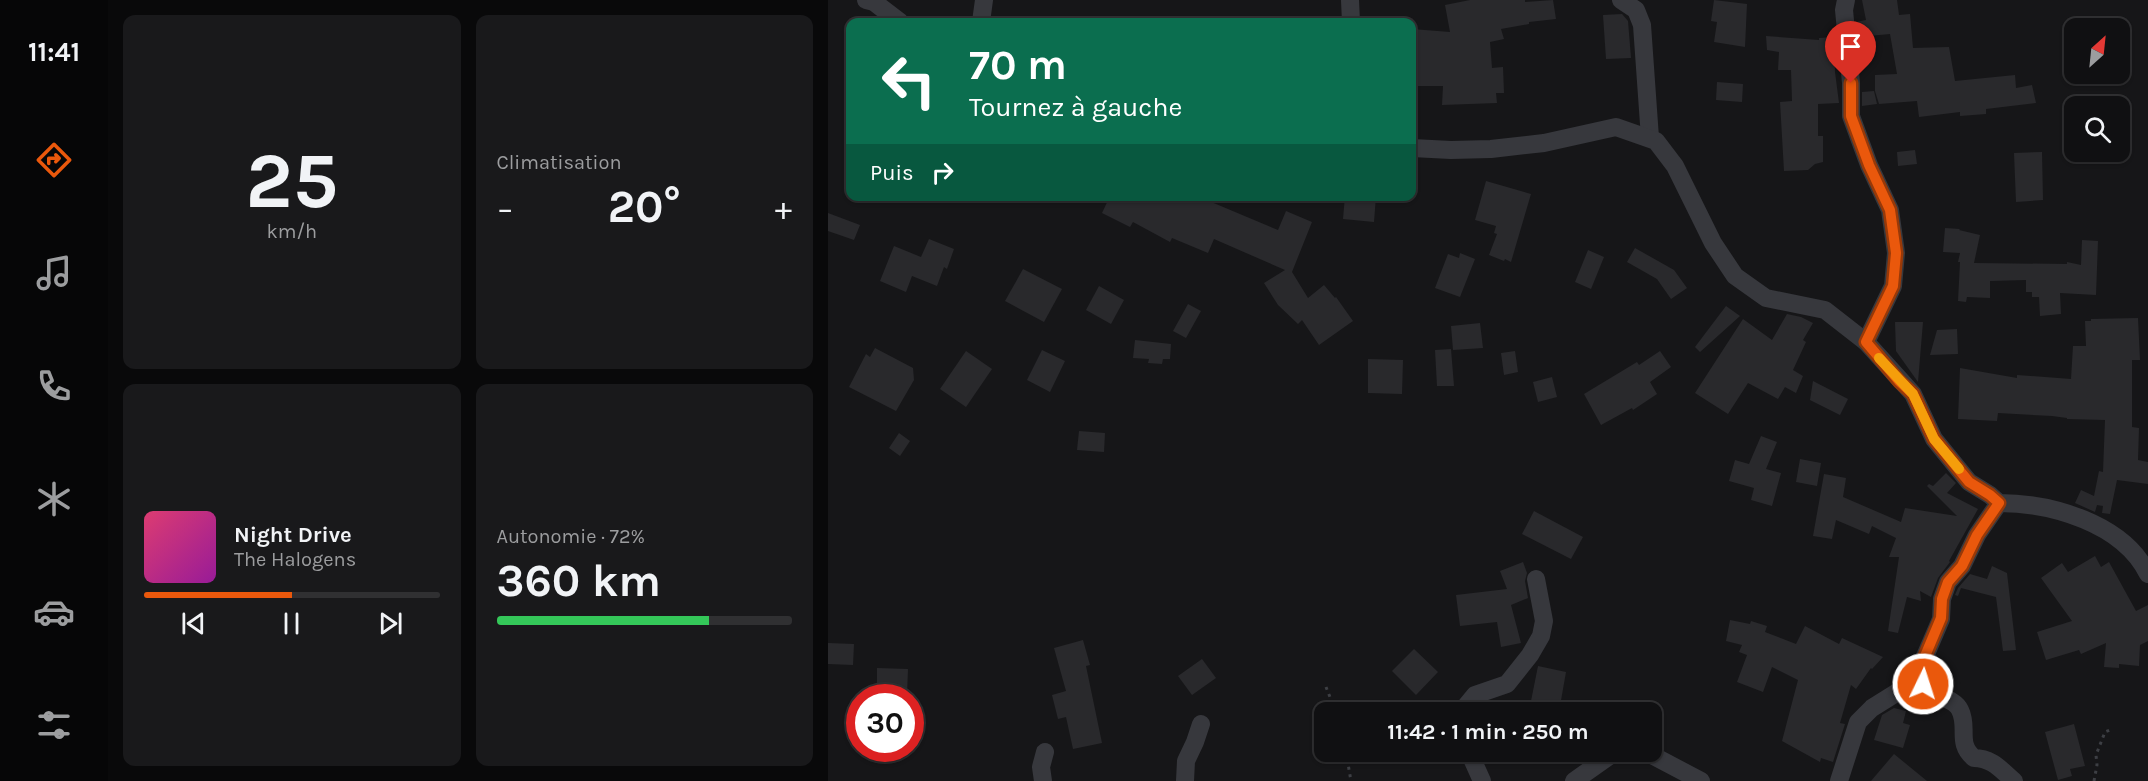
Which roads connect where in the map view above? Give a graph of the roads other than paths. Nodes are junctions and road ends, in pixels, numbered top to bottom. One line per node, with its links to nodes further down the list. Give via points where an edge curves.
1 (866, 0): 6 (street)
2 (984, 0): 7 (street)
3 (1350, 0): 8 (street)
4 (1622, 0): 9 (street, via 1636,10 1642,25)
5 (1846, 0): 11 (street, via 1851,116 1890,210 1896,253 1893,286)
6 (895, 18)
7 (982, 18)
8 (1351, 18)
9 (1650, 138): 10 (street, via 1616,127 1501,148); 11 (street, via 1675,166 1713,243 1735,276 1766,298 1825,310)
10 (1416, 148)
11 (1866, 342): 12 (street, via 1913,394 1934,439 1969,482)
12 (1999, 503): 13 (street, via 2066,512 2104,530 2126,544); 15 (street, via 1962,566 1948,582 1941,618)
13 (2148, 574)
14 (1536, 579): 16 (street, via 1544,621 1541,636 1507,684 1475,695)
15 (1920, 668): 27 (street, via 1912,683 1872,708 1858,722); 28 (street, via 1923,684 1960,710 1966,751 1974,758 1993,763)
16 (1469, 702)
17 (1201, 724): 23 (street, via 1186,761)
18 (1045, 752): 22 (street)
19 (1662, 760): 26 (street)
20 (1473, 762): 24 (street)
21 (1601, 762): 25 (street)
22 (1043, 781)
23 (1185, 781)
24 (1482, 781)
25 (1574, 781)
26 (1701, 781)
27 (1839, 781)
28 (2014, 781)

